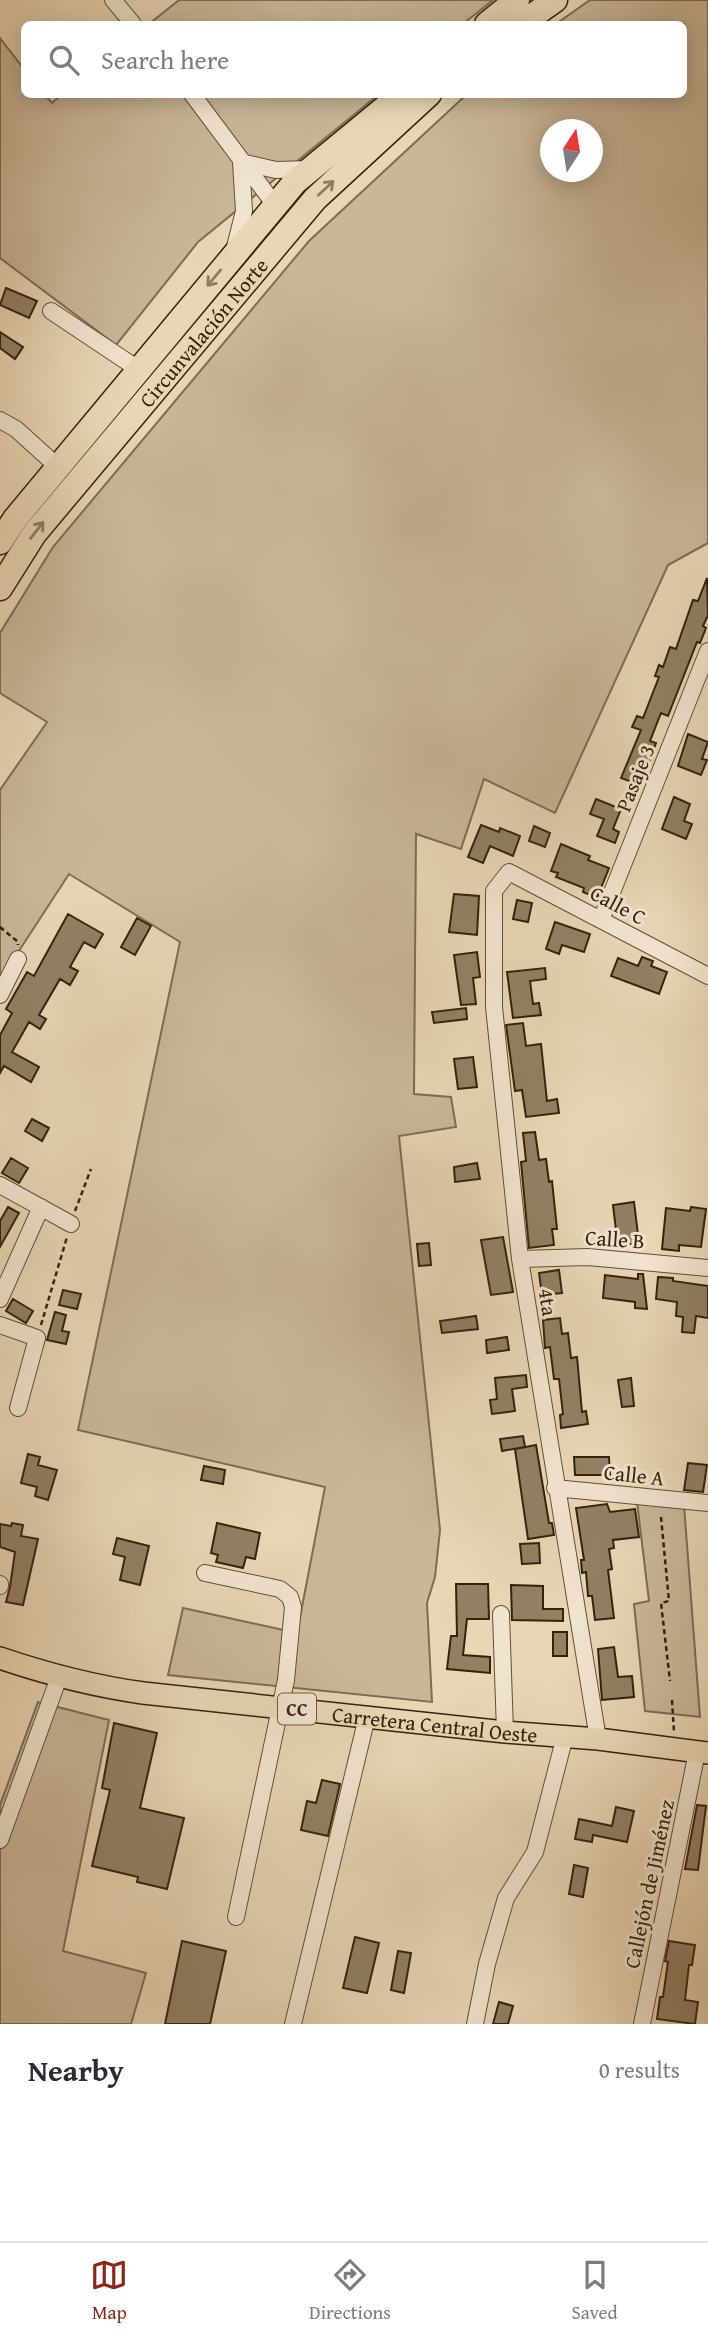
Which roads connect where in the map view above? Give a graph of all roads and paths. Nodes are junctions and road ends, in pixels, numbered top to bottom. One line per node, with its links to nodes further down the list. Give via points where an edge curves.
1 (113, 0): 4 (street)
2 (517, 0): 5 (highway)
3 (555, 0): 6 (highway)
4 (130, 21)
5 (491, 21)
6 (525, 21)
7 (195, 98): 10 (street)
8 (397, 98): 11 (highway, Circunvalación Norte)
9 (425, 98): 13 (highway, Circunvalación Norte, one-way to 9, via 315,198)
10 (241, 162): 11 (street, via 276,170); 12 (street); 14 (street, via 244,211)
11 (312, 169): 12 (highway, Circunvalación Norte)
12 (275, 205): 13 (highway); 14 (highway, Circunvalación Norte)
13 (292, 226): 20 (highway, Circunvalación Norte, one-way to 13, via 34,534)
14 (234, 254): 16 (highway, Circunvalación Norte, one-way to 16)
15 (51, 311): 16 (street)
16 (138, 369): 18 (highway, Circunvalación Norte)
17 (0, 420): 18 (street)
18 (58, 467): 19 (highway, Circunvalación Norte)
19 (0, 542)
20 (0, 587)
21 (708, 651): 23 (street, Pasaje 3)
22 (509, 872): 23 (street, Calle C); 32 (street, 4ta, via 494,891 494,1007)
23 (601, 920): 26 (street, Calle C)
24 (0, 927): 25 (path, via 18,942)
25 (18, 959): 27 (street)
26 (708, 976)
27 (0, 995)
28 (91, 1169): 31 (path)
29 (0, 1185): 30 (street)
30 (41, 1207): 31 (street); 34 (street)
31 (71, 1224): 36 (path)
32 (520, 1259): 33 (street, Calle B, via 588,1257); 38 (street, 4ta)
33 (708, 1268)
34 (0, 1300)
35 (0, 1325): 36 (street)
36 (37, 1338): 37 (street)
37 (18, 1408)
38 (555, 1488): 39 (street, Calle A); 51 (street, 4ta)
39 (708, 1503)
40 (661, 1517): 45 (path, via 669,1601 661,1603)
41 (205, 1573): 47 (street, via 280,1589 290,1597 293,1607)
42 (502, 1614): 49 (street)
43 (0, 1658): 44 (main road, Carretera Central Oeste / CC)
44 (59, 1677): 47 (main road, Carretera Central Oeste / CC, via 143,1693); 54 (street)
45 (670, 1681)
46 (672, 1700): 52 (path)
47 (281, 1707): 48 (main road, Carretera Central Oeste / CC); 55 (street)
48 (367, 1717): 49 (main road, Carretera Central Oeste / CC); 56 (street)
49 (505, 1732): 50 (main road, Carretera Central Oeste / CC)
50 (565, 1736): 51 (main road, Carretera Central Oeste / CC); 57 (street, via 535,1852 506,1898)
51 (598, 1739): 52 (main road, Carretera Central Oeste / CC)
52 (675, 1749): 53 (main road, Carretera Central Oeste / CC)
53 (703, 1753): 58 (street, Callejón de Jiménez)
54 (0, 1840)
55 (236, 1917)
56 (293, 2024)
57 (475, 2024)
58 (642, 2024)

